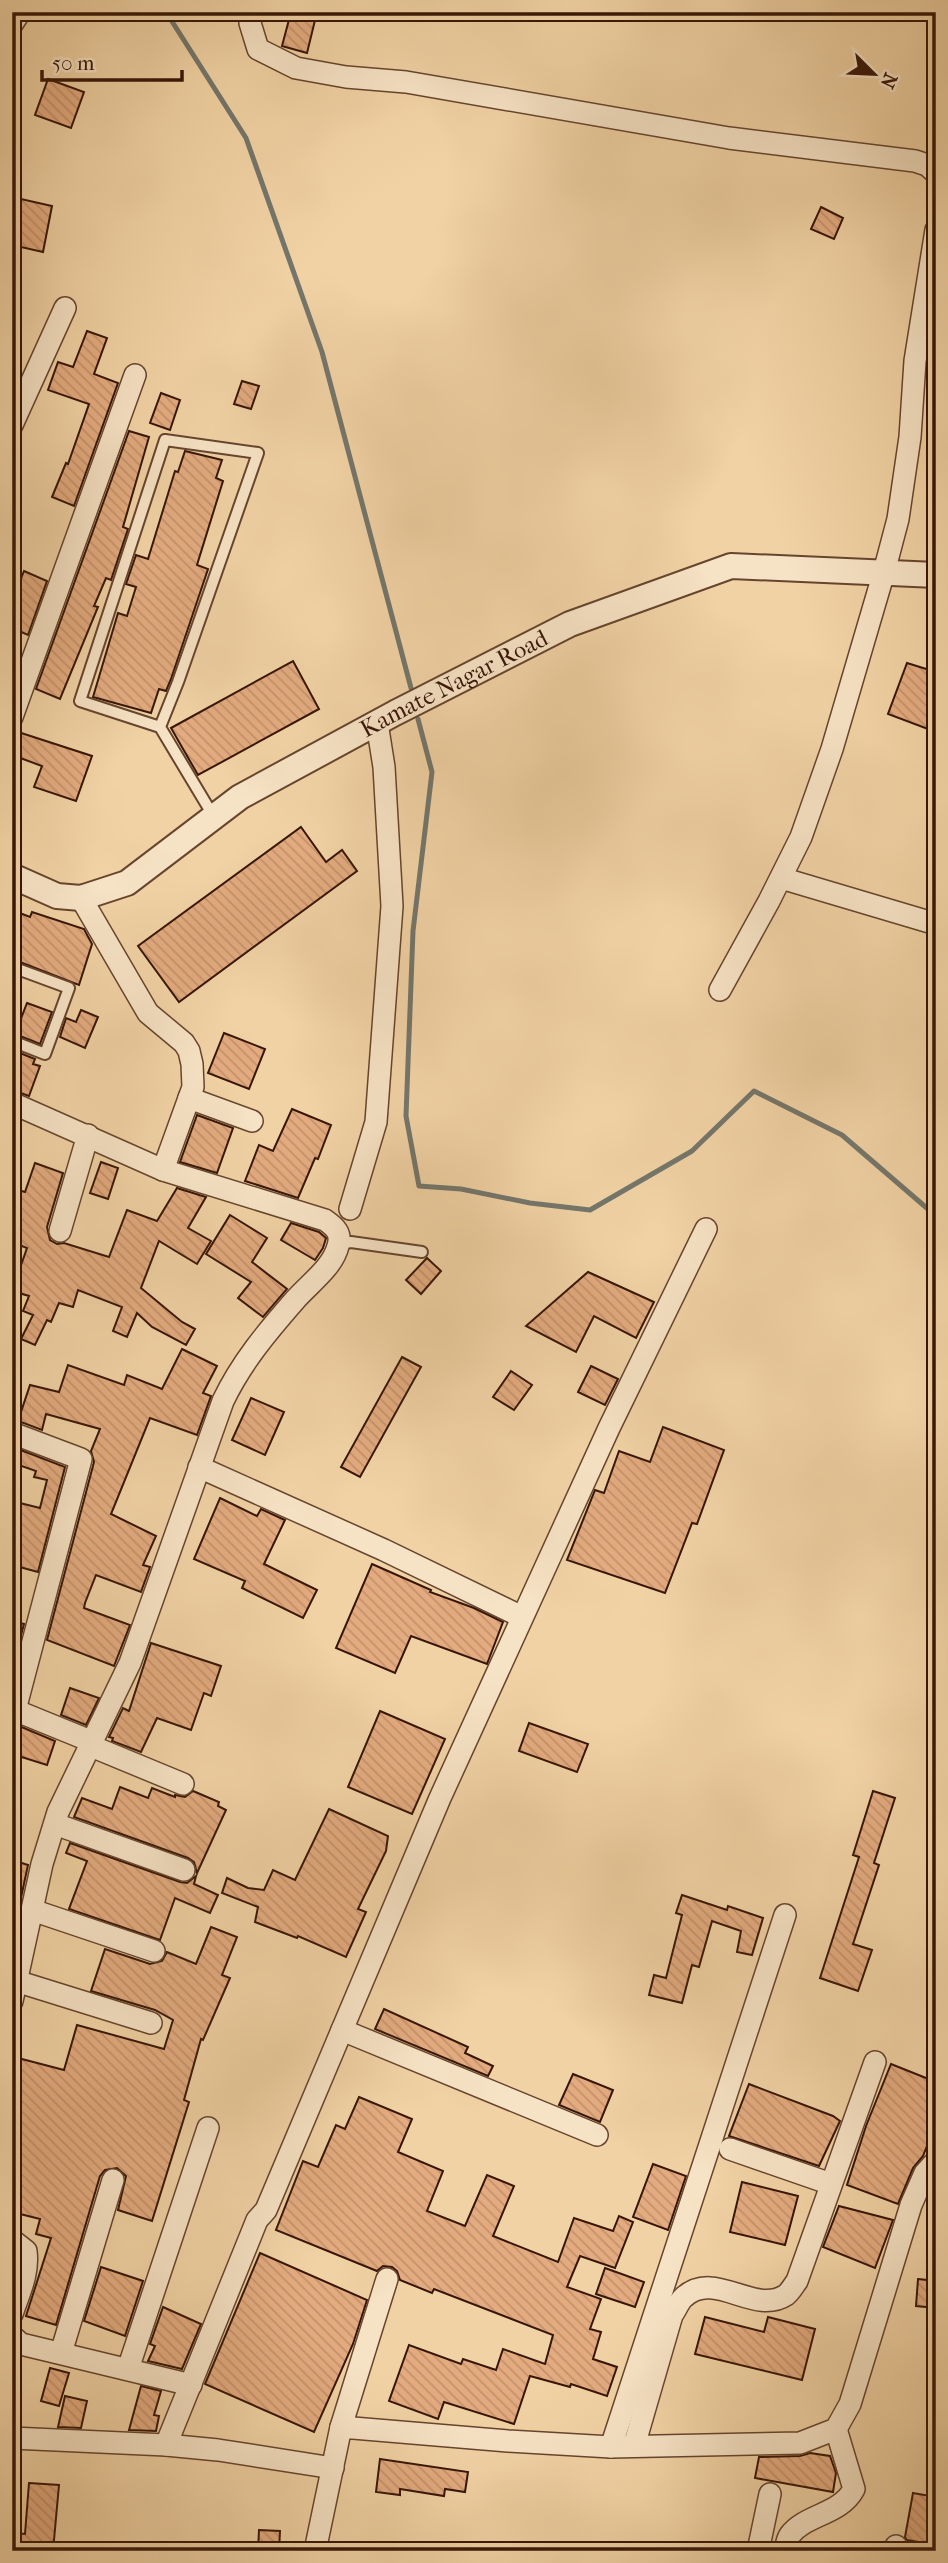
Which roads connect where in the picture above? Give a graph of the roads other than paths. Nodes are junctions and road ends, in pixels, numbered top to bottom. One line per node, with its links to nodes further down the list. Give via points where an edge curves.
1 (20, 12): 3 (street)
2 (252, 12): 4 (street, via 250,23 258,49 296,68 406,82 729,138 915,161)
3 (12, 24)
4 (936, 173)
5 (936, 230): 9 (street, via 915,361 898,519)
6 (65, 308): 8 (street)
7 (135, 375): 11 (street)
8 (12, 425)
9 (884, 572): 10 (street, Kamate Nagar Road); 12 (street, Kamate Nagar Road, via 731,566 570,624); 16 (street, via 832,749 802,837)
10 (936, 575)
11 (12, 717)
12 (377, 723): 14 (street, Kamate Nagar Road, via 240,797); 27 (street, via 392,906 376,1122)
13 (160, 727): 13 (lane, via 80,701 165,440 258,453); 14 (lane)
14 (214, 817): 17 (street, Kamate Nagar Road, via 127,883)
15 (12, 876): 17 (street, Kamate Nagar Road, via 57,896)
16 (781, 878): 18 (street); 20 (street)
17 (81, 898): 22 (street, via 148,1013 189,1051 194,1076)
18 (936, 924)
19 (12, 967): 21 (lane, via 69,988 44,1054)
20 (720, 990)
21 (12, 1041)
22 (189, 1098): 24 (street); 26 (street)
23 (12, 1103): 25 (street)
24 (252, 1121)
25 (88, 1135): 26 (street); 29 (street)
26 (163, 1170): 30 (street, via 325,1220 340,1235)
27 (350, 1209)
28 (706, 1229): 34 (street)
29 (60, 1231)
30 (339, 1244): 31 (lane); 33 (street, via 330,1263 235,1375)
31 (422, 1252)
32 (12, 1433): 35 (street, via 81,1459)
33 (199, 1467): 34 (street); 36 (street, via 130,1663)
34 (522, 1617): 46 (street)
35 (14, 1709): 36 (street)
36 (92, 1744): 37 (street); 38 (street)
37 (183, 1784)
38 (55, 1824): 39 (street); 40 (street)
39 (184, 1870)
40 (32, 1909): 42 (street); 43 (street)
41 (785, 1915): 66 (street)
42 (18, 1946): 44 (street)
43 (155, 1951)
44 (14, 1991): 45 (street)
45 (151, 2023)
46 (342, 2030): 49 (street); 60 (street, via 266,2210 257,2220)
47 (875, 2062): 53 (street)
48 (208, 2127): 59 (street)
49 (597, 2135)
50 (730, 2149): 53 (street)
51 (936, 2161): 62 (street, via 911,2204 850,2404)
52 (113, 2180): 58 (street)
53 (831, 2184): 65 (street, via 797,2281 786,2295 767,2301 713,2287 683,2297 672,2315)
54 (12, 2240): 56 (street, via 26,2251 27,2261)
55 (387, 2279): 61 (street)
56 (12, 2314)
57 (12, 2336): 58 (street, via 21,2344)
58 (61, 2353): 59 (street)
59 (128, 2369): 60 (street)
60 (191, 2385): 64 (street)
61 (341, 2427): 66 (street); 67 (street)
62 (836, 2429): 65 (street, via 800,2443); 71 (street, via 854,2489 848,2500 799,2527 789,2536)
63 (12, 2438): 64 (street)
64 (166, 2445): 67 (street)
65 (634, 2446): 66 (street)
66 (611, 2447)
67 (333, 2468): 69 (street)
68 (770, 2494): 70 (street)
69 (316, 2551)
70 (758, 2551)
71 (785, 2551)

